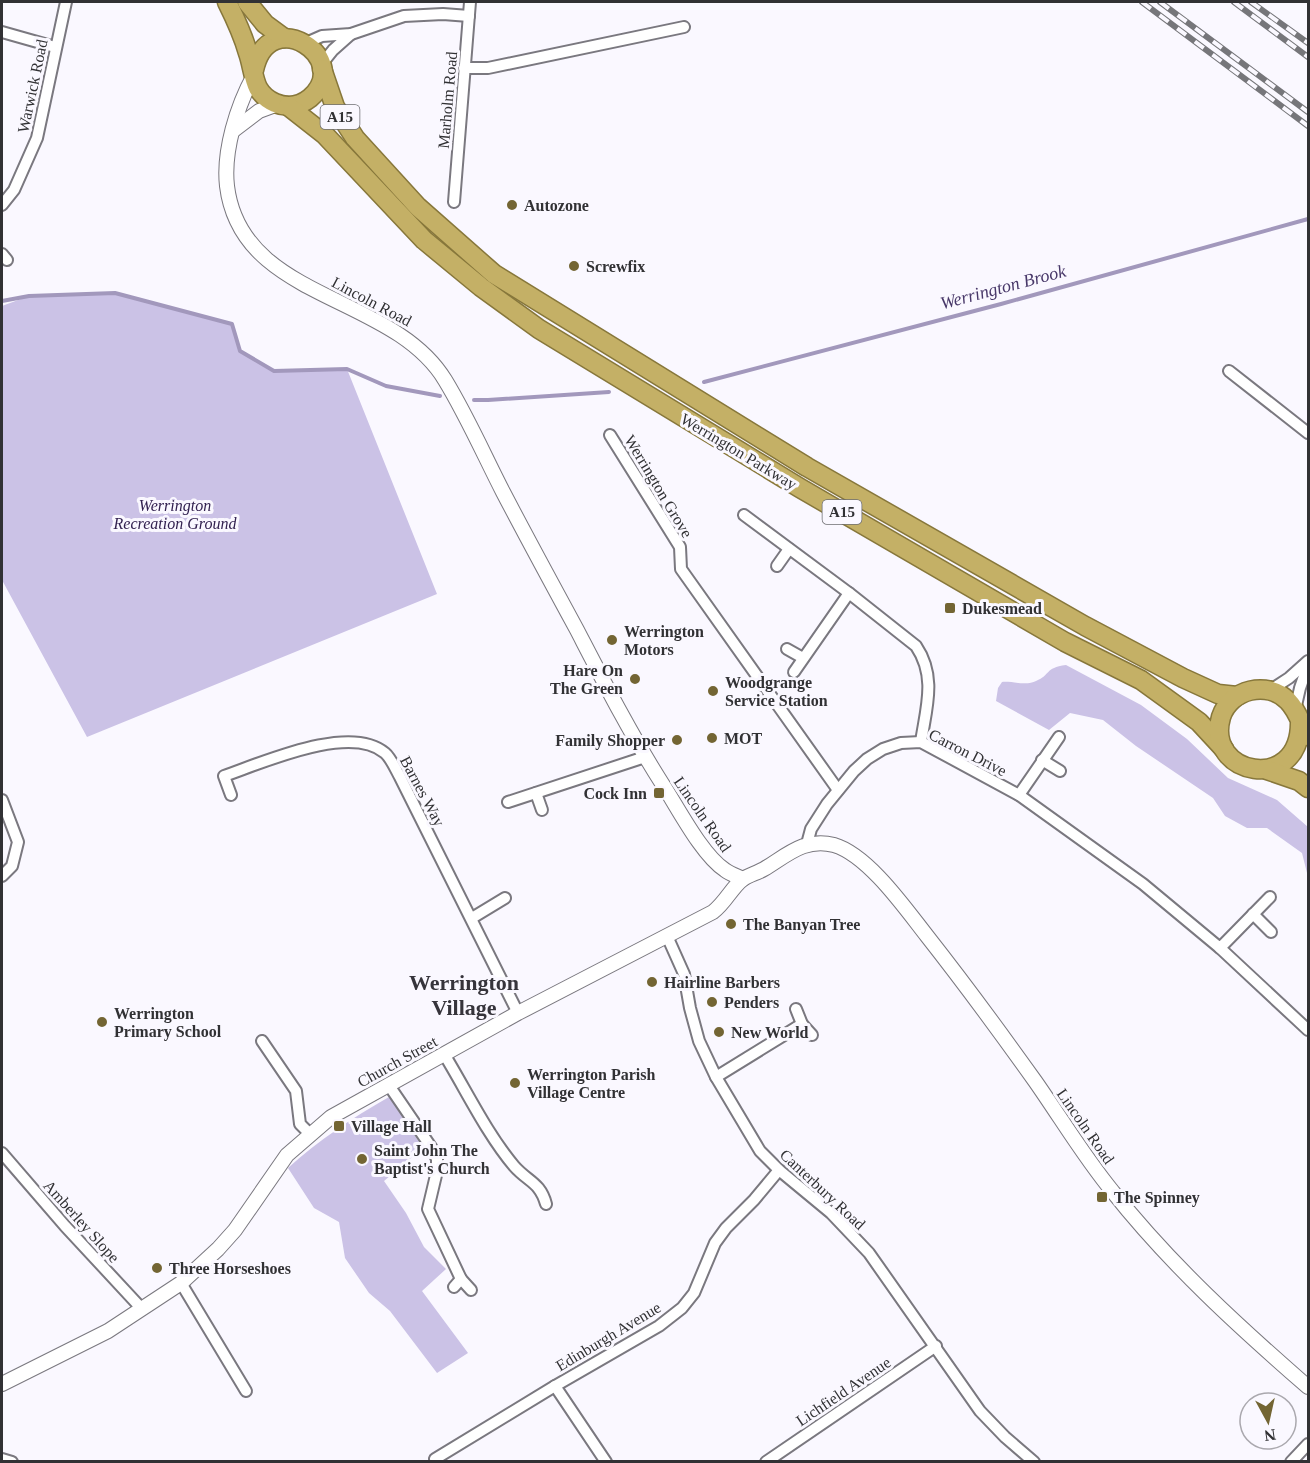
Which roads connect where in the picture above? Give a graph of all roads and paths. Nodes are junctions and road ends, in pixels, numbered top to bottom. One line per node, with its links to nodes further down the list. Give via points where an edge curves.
1 (66, 2): 11 (street, Warwick Road)
2 (227, 2): 14 (highway, A15)
3 (247, 2): 9 (highway, via 265,24)
4 (470, 2): 5 (street, Marholm Road)
5 (469, 15): 8 (street, via 404,16); 13 (street, Marholm Road)
6 (684, 27): 13 (street, via 488,68)
7 (2, 32): 11 (street)
8 (351, 34): 10 (street, via 322,36); 12 (street)
9 (284, 38): 10 (highway); 14 (highway, via 262,50)
10 (306, 43): 12 (highway, A15, via 317,54)
11 (55, 47): 18 (street, Warwick Road, via 38,138)
12 (321, 67): 15 (highway, A15, via 314,94 298,105); 31 (highway, Werrington Parkway / A15, via 330,97 355,138 418,207 494,274 788,456 1085,626 1182,678 1218,694)
13 (464, 68): 17 (street, Marholm Road)
14 (254, 73): 15 (highway, A15, via 261,94); 16 (street, Lincoln Road, via 241,99)
15 (283, 105): 16 (street, via 259,111); 35 (highway, Werrington Parkway / A15, via 325,135 424,240 538,329 800,488 1065,642 1141,680 1199,722)
16 (234, 130): 36 (street, Lincoln Road, via 226,176 229,197 242,229 263,258 284,273 400,333 435,365)
17 (454, 202)
18 (2, 206)
19 (1229, 371): 20 (street)
20 (1308, 433)
21 (610, 435): 41 (street, Werrington Grove, via 680,547 681,569)
22 (744, 515): 23 (street)
23 (789, 549): 24 (street); 25 (street)
24 (777, 566)
25 (849, 593): 27 (street); 34 (street, via 916,646 924,658 929,682)
26 (787, 649): 27 (street)
27 (803, 658): 29 (street)
28 (1308, 663): 30 (street); 32 (street, via 1300,688)
29 (794, 672)
30 (1269, 691): 31 (highway, A15, via 1249,690); 32 (highway, via 1287,700)
31 (1237, 696): 35 (highway, via 1222,714 1219,731)
32 (1301, 723): 38 (highway, via 1292,753 1279,766)
33 (1059, 737): 37 (street, Carron Drive)
34 (921, 742): 41 (street, Carron Drive, via 883,749 867,759); 44 (street, Carron Drive)
35 (1224, 748): 38 (highway, A15, via 1242,766)
36 (645, 757): 42 (street); 50 (street, Lincoln Road, via 701,844 723,869)
37 (1042, 760): 39 (street); 44 (street, Carron Drive)
38 (1267, 770): 40 (highway, A15)
39 (1060, 771)
40 (1308, 788)
41 (838, 790): 48 (street, Carron Drive, via 811,829)
42 (536, 792): 46 (street); 47 (street)
43 (231, 795): 54 (street, Barnes Way, via 224,776 307,747 343,742 369,745 386,753)
44 (1019, 795): 57 (street, Carron Drive, via 1143,884)
45 (2, 800): 49 (street, via 18,842 12,866)
46 (508, 802)
47 (542, 810)
48 (807, 844): 50 (street); 77 (street, Lincoln Road, via 833,845 846,851 885,885 978,1004 1113,1193 1170,1258)
49 (2, 876)
50 (743, 879): 56 (street, Church Street, via 720,907)
51 (1270, 897): 53 (street)
52 (506, 898): 54 (street)
53 (1253, 914): 55 (street); 57 (street)
54 (472, 918): 59 (street, Barnes Way)
55 (1271, 932)
56 (667, 936): 59 (street, Church Street); 65 (street, Canterbury Road, via 684,974 699,1041)
57 (1220, 948): 61 (street, Carron Drive)
58 (796, 1010): 60 (street)
59 (518, 1013): 64 (street, Church Street)
60 (802, 1024): 62 (street); 65 (street)
61 (1308, 1030)
62 (812, 1035)
63 (262, 1041): 67 (street, via 296,1091 300,1124)
64 (444, 1054): 66 (street, Church Street); 70 (street, via 500,1147 514,1166 536,1183)
65 (716, 1077): 69 (street, Canterbury Road, via 760,1151)
66 (388, 1084): 67 (street, Church Street, via 331,1116); 72 (street, via 437,1159 428,1209 458,1283)
67 (310, 1134): 71 (street, Church Street, via 287,1155 235,1230)
68 (2, 1153): 73 (street, Amberley Slope)
69 (779, 1170): 74 (street, Canterbury Road, via 831,1213 869,1253); 76 (street, Edinburgh Avenue, via 715,1243 698,1286 682,1308)
70 (546, 1204)
71 (181, 1283): 73 (street, Church Street); 78 (street)
72 (471, 1290)
73 (142, 1309): 75 (street, Church Street, via 108,1331)
74 (936, 1346): 84 (street, Lichfield Avenue); 85 (street, Canterbury Road, via 980,1412)
75 (2, 1384)
76 (555, 1386): 81 (street, Edinburgh Avenue); 83 (street)
77 (1308, 1387)
78 (246, 1391)
79 (1308, 1444): 86 (street)
80 (2, 1459): 82 (street)
81 (435, 1459)
82 (12, 1461)
83 (606, 1461)
84 (766, 1461)
85 (1034, 1461)
86 (1291, 1461)

